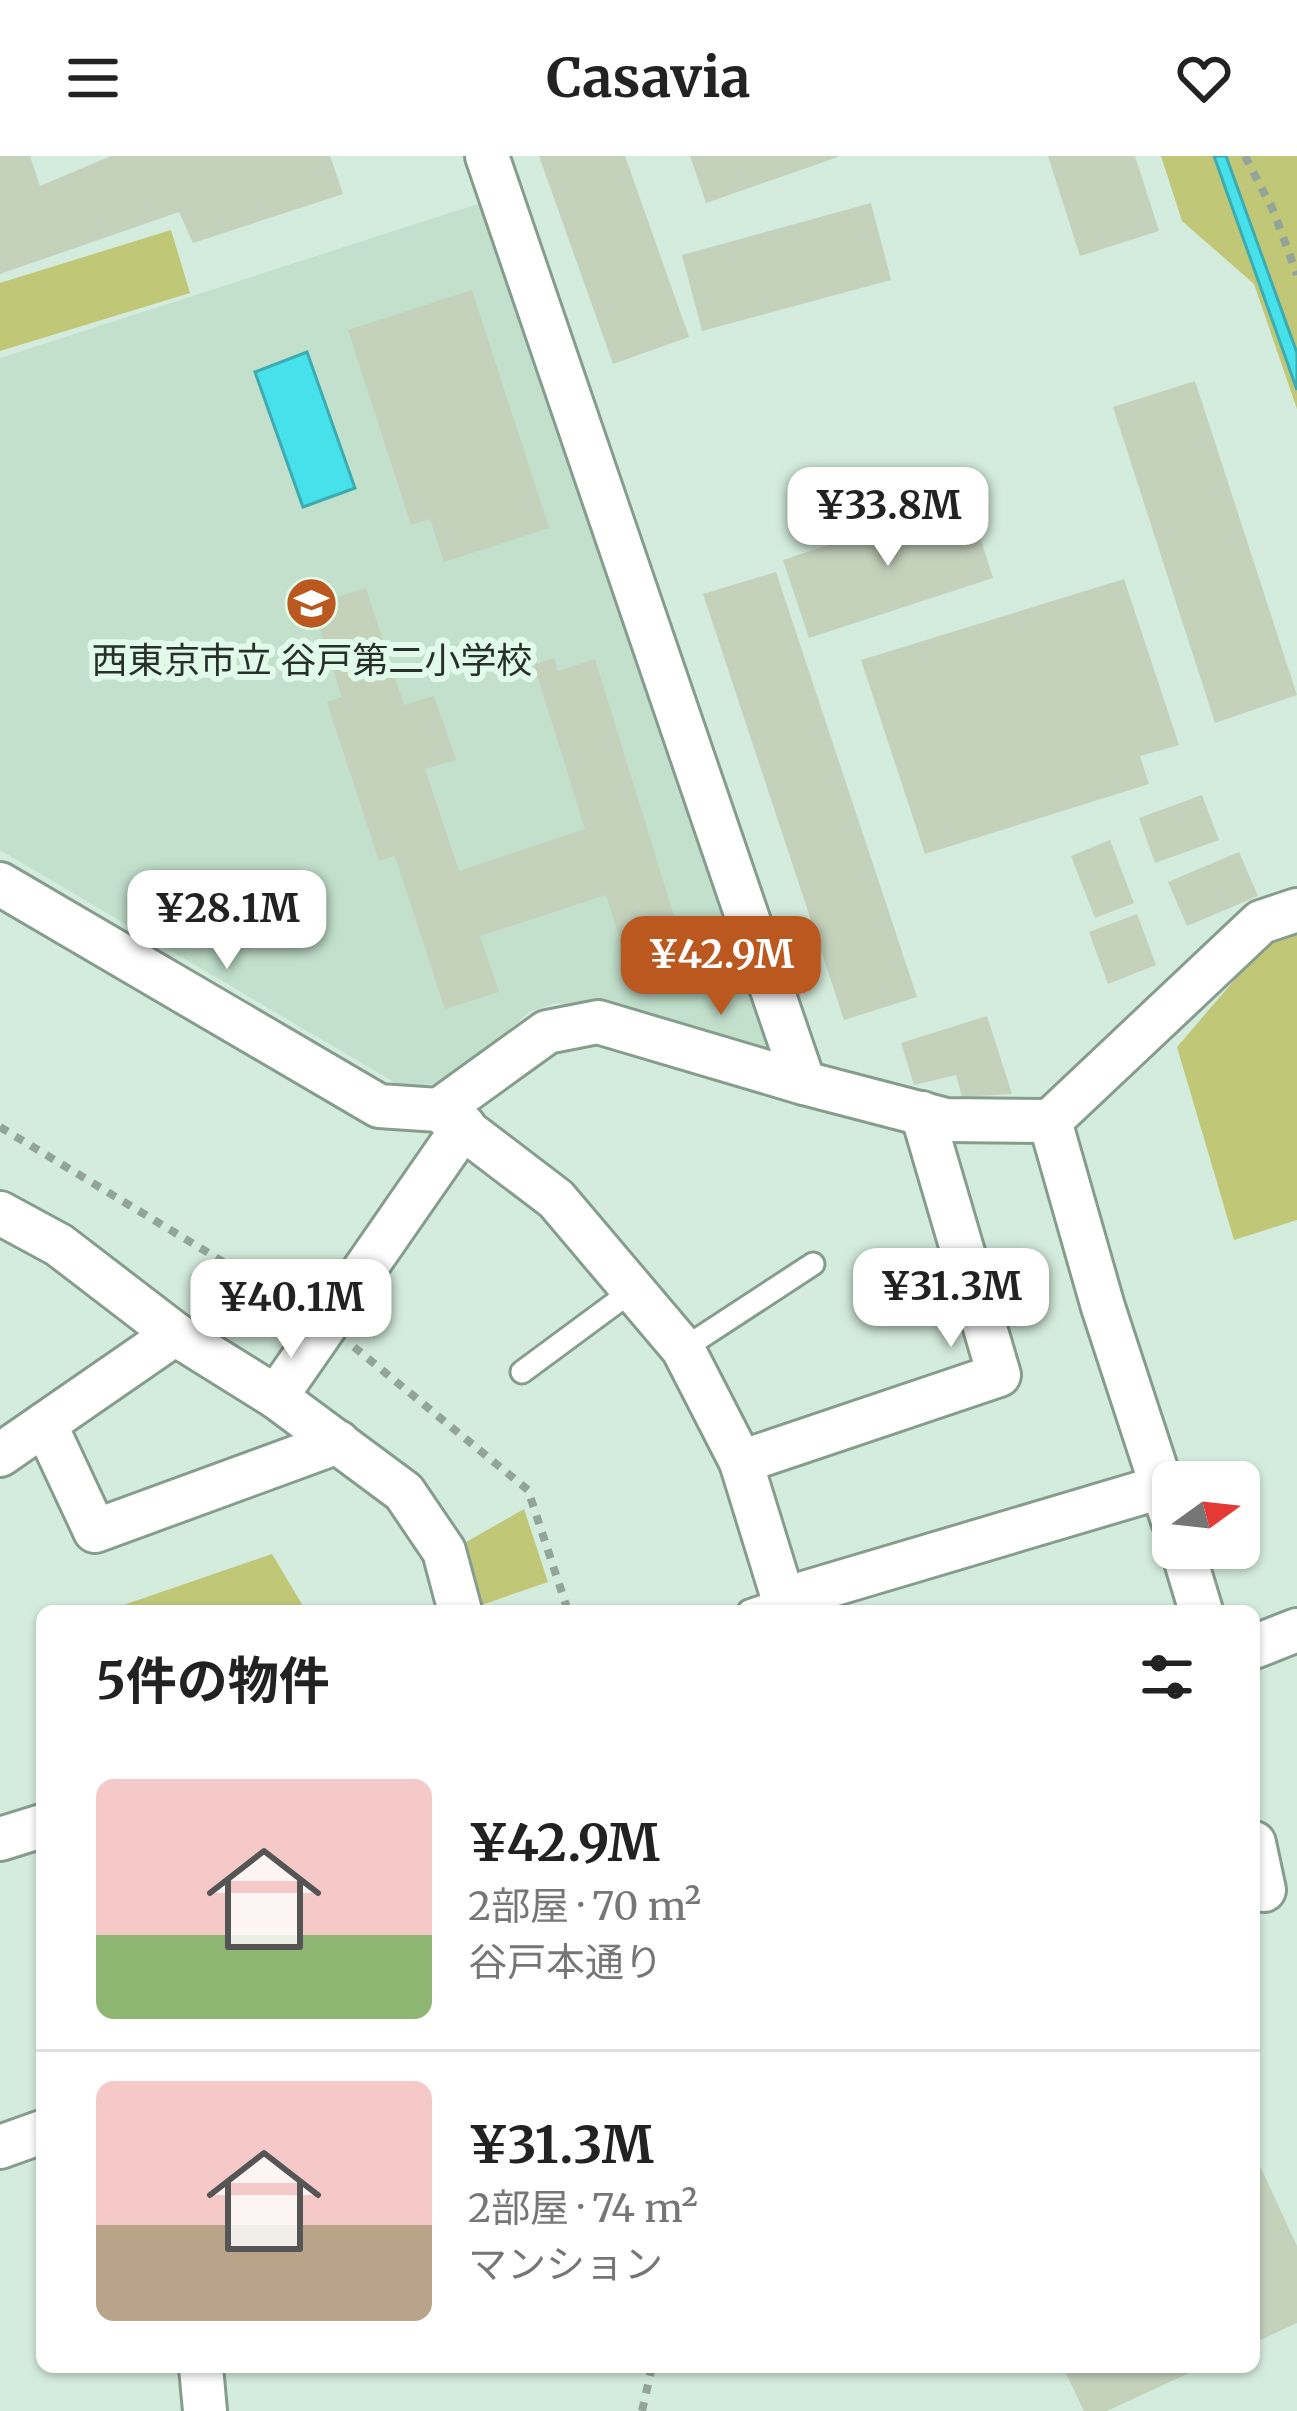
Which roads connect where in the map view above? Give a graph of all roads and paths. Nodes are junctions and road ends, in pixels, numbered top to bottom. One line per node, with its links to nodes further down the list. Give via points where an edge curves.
1 (487, 156): 6 (street)
2 (1245, 156): 3 (path)
3 (1297, 275)
4 (0, 884): 8 (street, via 379,1106)
5 (1297, 910): 9 (street, via 1261,922)
6 (804, 1083): 7 (street); 8 (street, via 598,1022 547,1032)
7 (922, 1114): 9 (street); 21 (street, via 999,1375)
8 (451, 1118): 12 (street, via 556,1199); 16 (street)
9 (1050, 1121): 20 (street)
10 (0, 1213): 13 (street, via 59,1245)
11 (813, 1264): 14 (lane)
12 (633, 1290): 14 (street); 15 (lane)
13 (175, 1334): 16 (street); 17 (street)
14 (682, 1349): 21 (street)
15 (522, 1372)
16 (276, 1397): 18 (street)
17 (45, 1424): 18 (street, via 95,1531); 19 (street)
18 (338, 1442): 24 (street, via 404,1492 444,1551)
19 (0, 1455)
20 (1153, 1461)
21 (741, 1462): 25 (street)
22 (1152, 1508): 26 (street)
23 (1189, 1569): 27 (street)
24 (458, 1605)
25 (774, 1605)
26 (782, 1605)
27 (1200, 1605)
28 (1297, 1630): 29 (street)
29 (1260, 1645)
30 (36, 1828): 31 (street)
31 (0, 1839)
32 (1260, 1858): 33 (street)
33 (1272, 1887)
34 (36, 2134): 35 (street)
35 (0, 2146)
36 (201, 2373): 38 (street)
37 (651, 2373): 39 (path)
38 (205, 2411)
39 (642, 2411)

